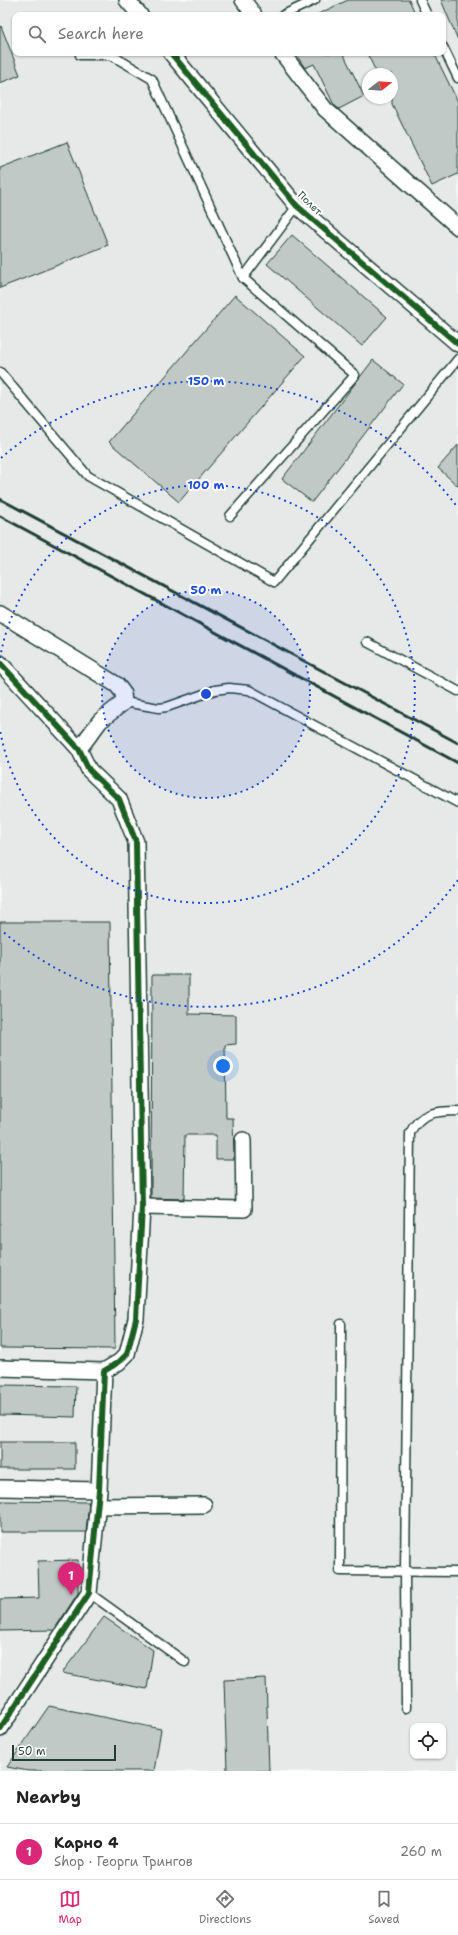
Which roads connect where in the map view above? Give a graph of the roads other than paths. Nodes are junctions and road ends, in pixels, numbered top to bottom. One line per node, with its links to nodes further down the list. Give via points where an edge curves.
1 (127, 0): 5 (street)
2 (243, 0): 6 (street)
3 (315, 0): 7 (lane)
4 (420, 0): 8 (lane)
5 (137, 12)
6 (252, 12)
7 (289, 12)
8 (426, 12)
9 (446, 53): 13 (lane)
10 (114, 56): 16 (lane, via 152,79)
11 (173, 56): 14 (street, Полет)
12 (284, 56): 15 (street, via 325,109)
13 (458, 78)
14 (297, 206): 16 (lane); 17 (street, Полет)
15 (458, 227)
16 (242, 278): 20 (lane, via 355,375)
17 (458, 344)
18 (458, 359): 19 (lane, via 274,582 88,476)
19 (0, 372)
20 (230, 516)
21 (0, 613): 25 (street, via 117,685 123,693)
22 (368, 642): 24 (lane)
23 (0, 664): 26 (street)
24 (458, 691)
25 (124, 702): 26 (street, via 100,721); 27 (lane, via 159,708 215,690 249,690)
26 (79, 750): 30 (street, via 89,770 119,799 136,842)
27 (458, 803)
28 (458, 1111): 38 (lane, via 436,1111 423,1116 410,1133)
29 (243, 1140): 30 (street, via 244,1209)
30 (142, 1207): 33 (street, via 136,1319 127,1354)
31 (341, 1324): 38 (lane, via 340,1571)
32 (0, 1368): 33 (street)
33 (104, 1371): 35 (street)
34 (0, 1488): 35 (street)
35 (99, 1490): 37 (street)
36 (204, 1505): 37 (street)
37 (97, 1506): 40 (street)
38 (405, 1572): 39 (lane); 42 (lane)
39 (458, 1572)
40 (89, 1593): 41 (lane); 43 (street)
41 (185, 1662)
42 (406, 1708)
43 (0, 1729)

